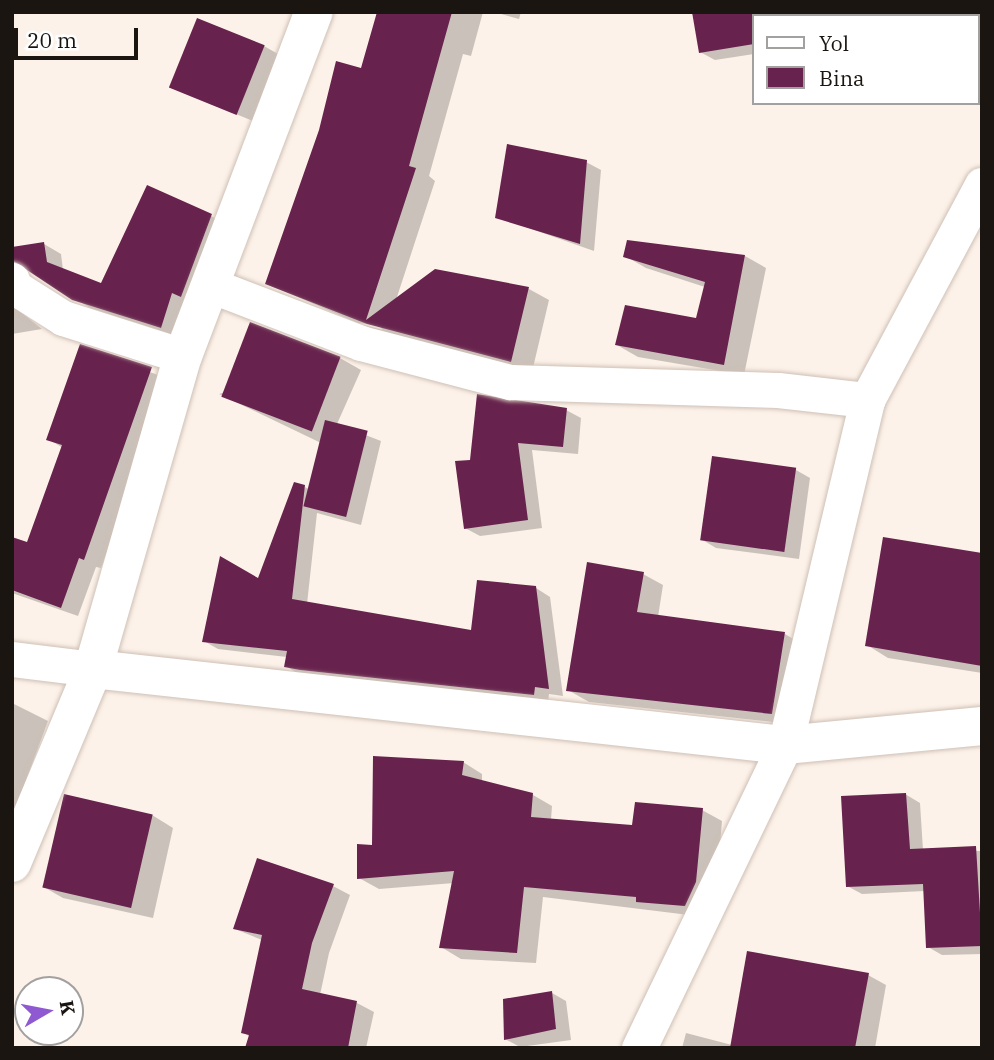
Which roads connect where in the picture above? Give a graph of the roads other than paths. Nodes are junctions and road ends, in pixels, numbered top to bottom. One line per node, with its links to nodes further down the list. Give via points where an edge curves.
1 (314, 12): 4 (street)
2 (977, 203): 6 (street)
3 (12, 280): 5 (street, via 14,287 62,318)
4 (209, 285): 5 (street); 6 (street, via 361,343 510,382 778,390)
5 (183, 356): 8 (street)
6 (867, 400): 10 (street)
7 (12, 659): 8 (street)
8 (93, 669): 10 (street); 11 (street)
9 (982, 726): 10 (street)
10 (785, 745): 12 (street)
11 (12, 863)
12 (639, 1048)

